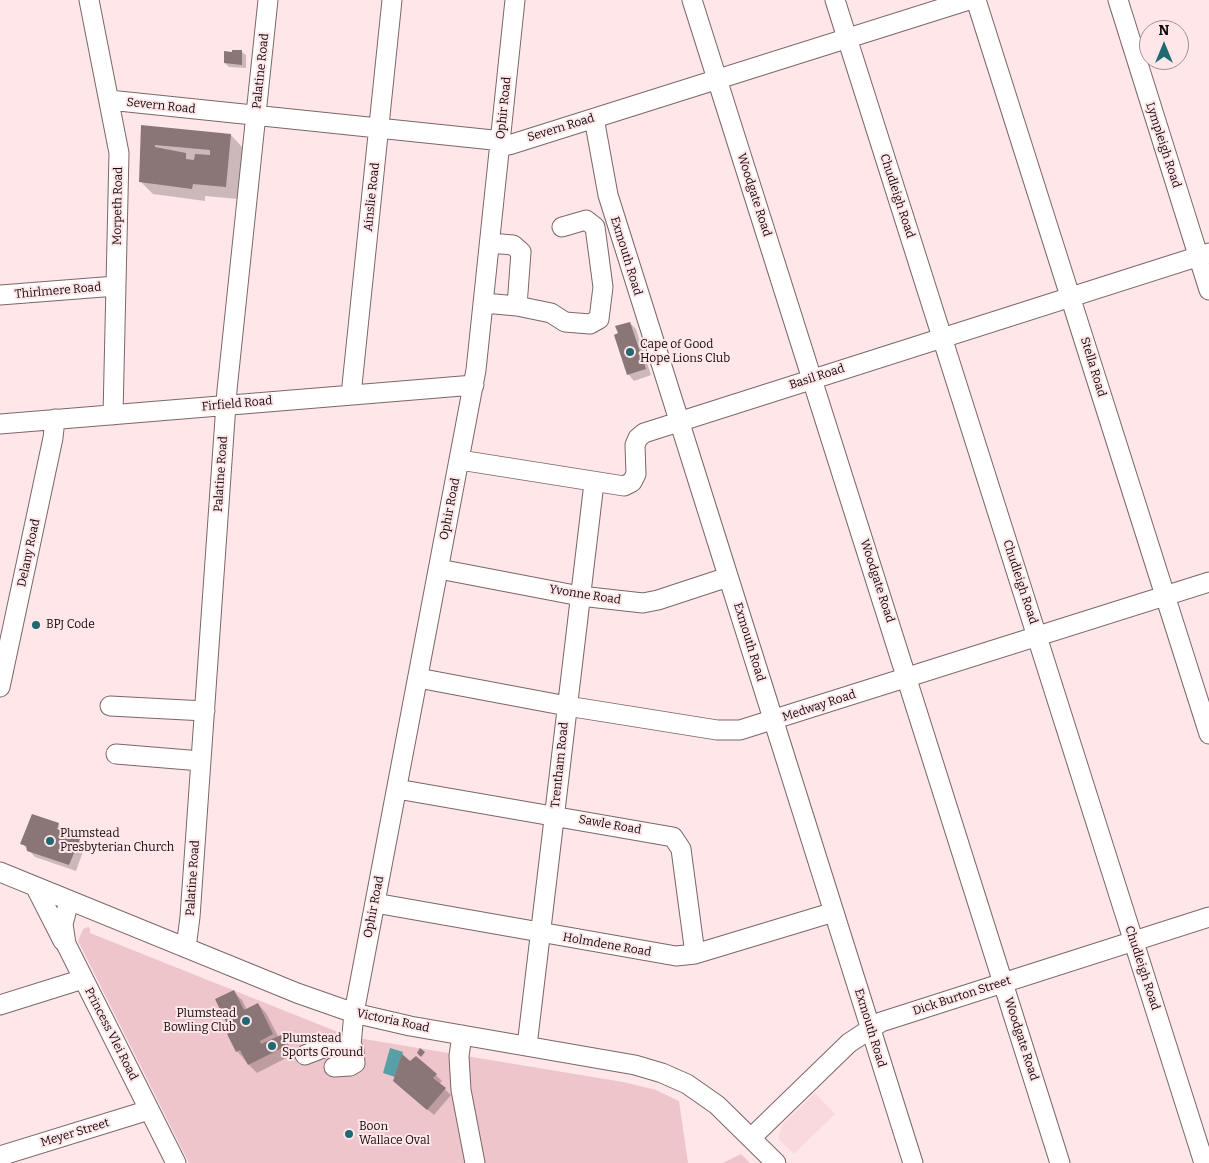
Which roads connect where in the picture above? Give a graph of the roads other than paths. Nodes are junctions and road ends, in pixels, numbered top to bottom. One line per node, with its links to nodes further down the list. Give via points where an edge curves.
1 (89, 0): 12 (street, Morpeth Road)
2 (268, 0): 13 (street, Palatine Road)
3 (392, 0): 15 (street, Ainslie Road)
4 (515, 0): 16 (street, Ophir Road)
5 (692, 0): 11 (street, Woodgate Road)
6 (835, 0): 10 (street, Chudleigh Road)
7 (969, 0): 10 (street, Severn Road)
8 (976, 0): 23 (street, Stella Road)
9 (1118, 0): 19 (street, Lympleigh Road)
10 (847, 38): 11 (street, Severn Road); 26 (street, Chudleigh Road)
11 (717, 80): 14 (street, Severn Road); 27 (street, Woodgate Road)
12 (109, 100): 13 (street, Severn Road); 20 (street, Morpeth Road, via 119,153)
13 (257, 116): 15 (street, Severn Road); 30 (street, Palatine Road)
14 (594, 118): 16 (street, Severn Road, via 509,145); 33 (street, Exmouth Road, via 608,195)
15 (379, 129): 16 (street, Severn Road); 29 (street, Ainslie Road)
16 (500, 142): 18 (street, Ophir Road)
17 (562, 227): 25 (street, via 582,220 593,224 602,287 599,319 590,324 565,322 551,313)
18 (490, 243): 24 (street, Ophir Road); 25 (street, via 516,246 521,252)
19 (1204, 255): 21 (street, Lympleigh Road); 23 (street, Basil Road)
20 (116, 286): 22 (street, Thirlmere Road); 31 (street, Morpeth Road)
21 (1209, 290)
22 (0, 295)
23 (1071, 297): 26 (street, Basil Road); 41 (street, Stella Road)
24 (484, 303): 25 (street); 28 (street, Ophir Road)
25 (517, 306)
26 (942, 338): 27 (street, Basil Road); 43 (street, Chudleigh Road)
27 (812, 378): 33 (street, Basil Road); 45 (street, Woodgate Road)
28 (474, 385): 29 (street, Firfield Road); 35 (street, Ophir Road)
29 (351, 395): 30 (street, Firfield Road)
30 (226, 405): 31 (street, Firfield Road); 49 (street, Palatine Road)
31 (113, 415): 32 (street, Firfield Road)
32 (55, 419): 34 (street, Firfield Road); 42 (street, Delany Road)
33 (678, 421): 36 (street, Basil Road, via 644,432 638,438 634,449 636,474 628,485 619,487); 38 (street, Exmouth Road)
34 (0, 424)
35 (460, 460): 36 (street, Basil Road); 37 (street, Ophir Road)
36 (594, 483): 40 (street, Trentham Road)
37 (439, 569): 40 (street, Yvonne Road); 44 (street, Ophir Road)
38 (728, 577): 40 (street, Yvonne Road, via 650,602); 50 (street, Exmouth Road)
39 (1209, 582): 41 (street, Medway Road)
40 (580, 596): 48 (street, Trentham Road)
41 (1165, 596): 43 (street, Medway Road); 51 (street, Stella Road)
42 (7, 620): 46 (street, Delany Road)
43 (1037, 637): 45 (street, Medway Road); 63 (street, Chudleigh Road)
44 (418, 678): 48 (street, Medway Road); 54 (street, Ophir Road)
45 (908, 678): 50 (street, Medway Road); 68 (street, Woodgate Road)
46 (0, 687)
47 (110, 706): 49 (street)
48 (567, 706): 50 (street, Medway Road, via 726,731); 55 (street, Trentham Road)
49 (205, 712): 53 (street, Palatine Road)
50 (773, 720): 60 (street, Exmouth Road)
51 (1209, 734)
52 (116, 754): 53 (street)
53 (201, 761): 65 (street, Palatine Road)
54 (397, 789): 55 (street, Sawle Road); 59 (street, Ophir Road)
55 (554, 816): 62 (street, Trentham Road); 66 (street, Sawle Road, via 676,839 681,849)
56 (0, 872): 57 (street, Victoria Road)
57 (36, 888): 58 (street, Victoria Road); 64 (street, via 58,935)
58 (69, 901): 64 (street, Princess Vlei Road, via 63,924); 65 (street, Victoria Road)
59 (375, 903): 62 (street, Holmdene Road); 70 (street, Ophir Road)
60 (834, 912): 66 (street, Holmdene Road); 71 (street, Exmouth Road)
61 (1209, 917): 63 (street, Dick Burton Street)
62 (539, 934): 66 (street, Holmdene Road, via 666,955); 74 (street, Trentham Road)
63 (1133, 941): 68 (street, Dick Burton Street); 85 (street, Chudleigh Road)
64 (66, 944): 67 (street, Princess Vlei Road)
65 (186, 948): 70 (street, Victoria Road)
66 (695, 954)
67 (83, 979): 69 (street); 77 (street, Princess Vlei Road)
68 (1003, 983): 71 (street, Dick Burton Street); 84 (street, Woodgate Road)
69 (0, 1005)
70 (354, 1013): 72 (street, Victoria Road); 73 (street, Ophir Road)
71 (870, 1028): 78 (street, Dick Burton Street, via 849,1043); 83 (street, Exmouth Road)
72 (462, 1035): 74 (street, Victoria Road); 81 (street, via 459,1056 461,1090)
73 (351, 1045): 75 (street, via 328,1046); 76 (street, Ophir Road, via 355,1053 354,1065)
74 (527, 1046): 78 (street, Victoria Road, via 635,1065 662,1073 711,1100)
75 (306, 1055)
76 (334, 1067)
77 (149, 1110): 79 (street, Meyer Street); 80 (street, Princess Vlei Road)
78 (751, 1138): 82 (street, Victoria Road)
79 (0, 1156)
80 (176, 1163)
81 (475, 1163)
82 (776, 1163)
83 (913, 1163)
84 (1060, 1163)
85 (1204, 1163)

